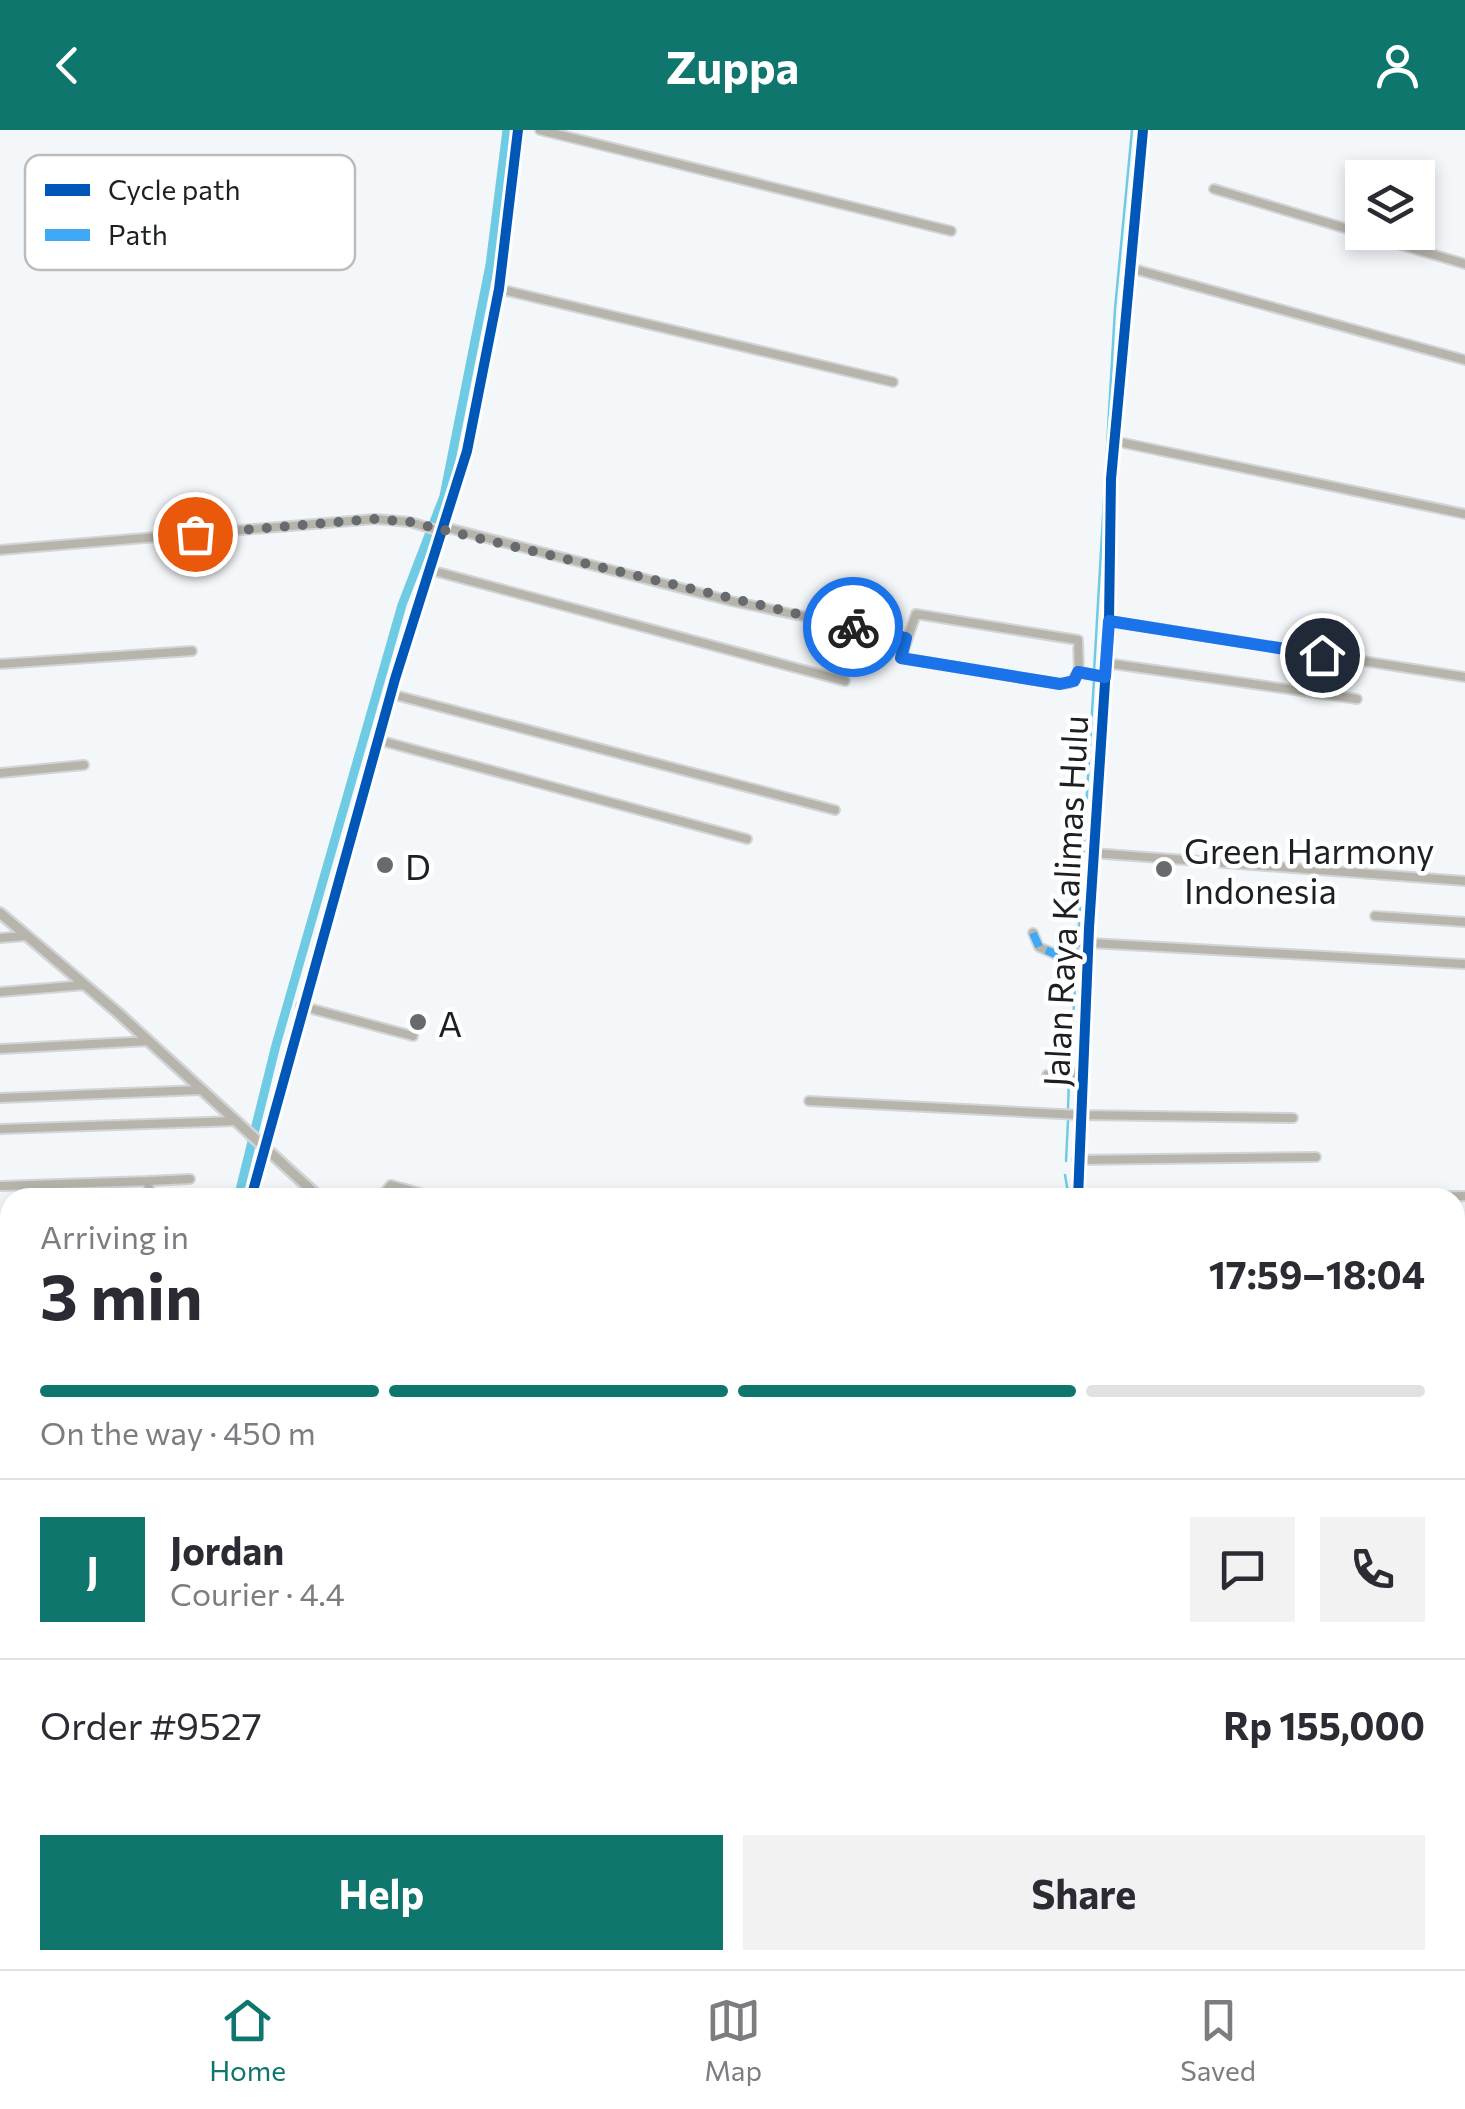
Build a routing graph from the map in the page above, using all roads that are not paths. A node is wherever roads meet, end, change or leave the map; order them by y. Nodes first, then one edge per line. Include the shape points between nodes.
1 (518, 130) edge
2 (540, 130) edge
3 (1143, 130) edge
4 (1214, 189) dead end
5 (951, 231) dead end
6 (1465, 264) edge
7 (1130, 268) junction
8 (499, 288) junction
9 (1465, 360) edge
10 (893, 382) dead end
11 (1114, 441) junction
12 (1465, 514) edge
13 (441, 530) junction
14 (0, 550) edge
15 (430, 570) junction
16 (1109, 621) junction
17 (906, 638) junction
18 (192, 651) dead end
19 (1106, 662) junction
20 (0, 664) edge
21 (1078, 672) junction
22 (1098, 675) junction
23 (1465, 677) edge
24 (845, 681) dead end
25 (391, 694) junction
26 (1357, 699) dead end
27 (378, 740) junction
28 (84, 766) dead end
29 (0, 773) edge
30 (835, 810) dead end
31 (746, 839) dead end
32 (1093, 853) junction
33 (1465, 882) edge
34 (0, 913) edge
35 (1374, 916) dead end
36 (1465, 922) edge
37 (1033, 933) dead end
38 (25, 936) junction
39 (0, 938) edge
40 (1083, 943) junction
41 (1465, 964) edge
42 (85, 985) junction
43 (0, 992) edge
44 (301, 1006) junction
45 (413, 1036) dead end
46 (149, 1041) junction
47 (0, 1050) edge
48 (1081, 1073) junction
49 (1047, 1076) dead end
50 (201, 1090) junction
51 (0, 1098) edge
52 (809, 1101) dead end
53 (1080, 1116) junction
54 (1293, 1118) dead end
55 (236, 1121) junction
56 (0, 1129) edge
57 (261, 1144) junction
58 (1316, 1158) dead end
59 (1078, 1160) junction
60 (190, 1179) dead end
61 (148, 1180) junction
62 (0, 1186) edge
63 (149, 1188) edge
64 (253, 1188) edge
65 (309, 1188) edge
66 (1078, 1188) edge

1 - 8 street
2 - 5 street
3 - 7 street, Jalan Raya Kalimas Hulu
4 - 6 street
7 - 9 street
7 - 11 street, Jalan Raya Kalimas Hulu
8 - 10 street
8 - 13 street via 476,414
11 - 12 street
11 - 16 street, Jalan Raya Kalimas Hulu
13 - 14 street via 375,519
13 - 15 street
13 - 17 street
15 - 24 street
15 - 25 street
16 - 19 street, Jalan Raya Kalimas Hulu
16 - 23 street
17 - 21 street via 901,658 1060,684 1074,681
17 - 21 street via 916,614 1078,640
18 - 20 street
19 - 22 street, Jalan Raya Kalimas Hulu
19 - 26 street
21 - 22 street
22 - 32 street, Jalan Raya Kalimas Hulu
25 - 27 street
25 - 30 street
27 - 31 street
27 - 44 street
28 - 29 street
32 - 33 street
32 - 40 street, Jalan Raya Kalimas Hulu
34 - 38 street
35 - 36 street
37 - 40 street via 1038,947 1056,954
38 - 39 street
38 - 42 street
40 - 41 street
40 - 48 street, Jalan Raya Kalimas Hulu
42 - 43 street
42 - 46 street
44 - 45 street
44 - 57 street
46 - 47 street
46 - 50 street
48 - 49 street
48 - 53 street, Jalan Raya Kalimas Hulu
50 - 51 street
50 - 55 street
52 - 53 street
53 - 54 street
53 - 59 street, Jalan Raya Kalimas Hulu
55 - 56 street
55 - 57 street
57 - 64 street
57 - 65 street
58 - 59 street
59 - 66 street, Jalan Raya Kalimas Hulu
60 - 61 street
61 - 62 street
61 - 63 street

